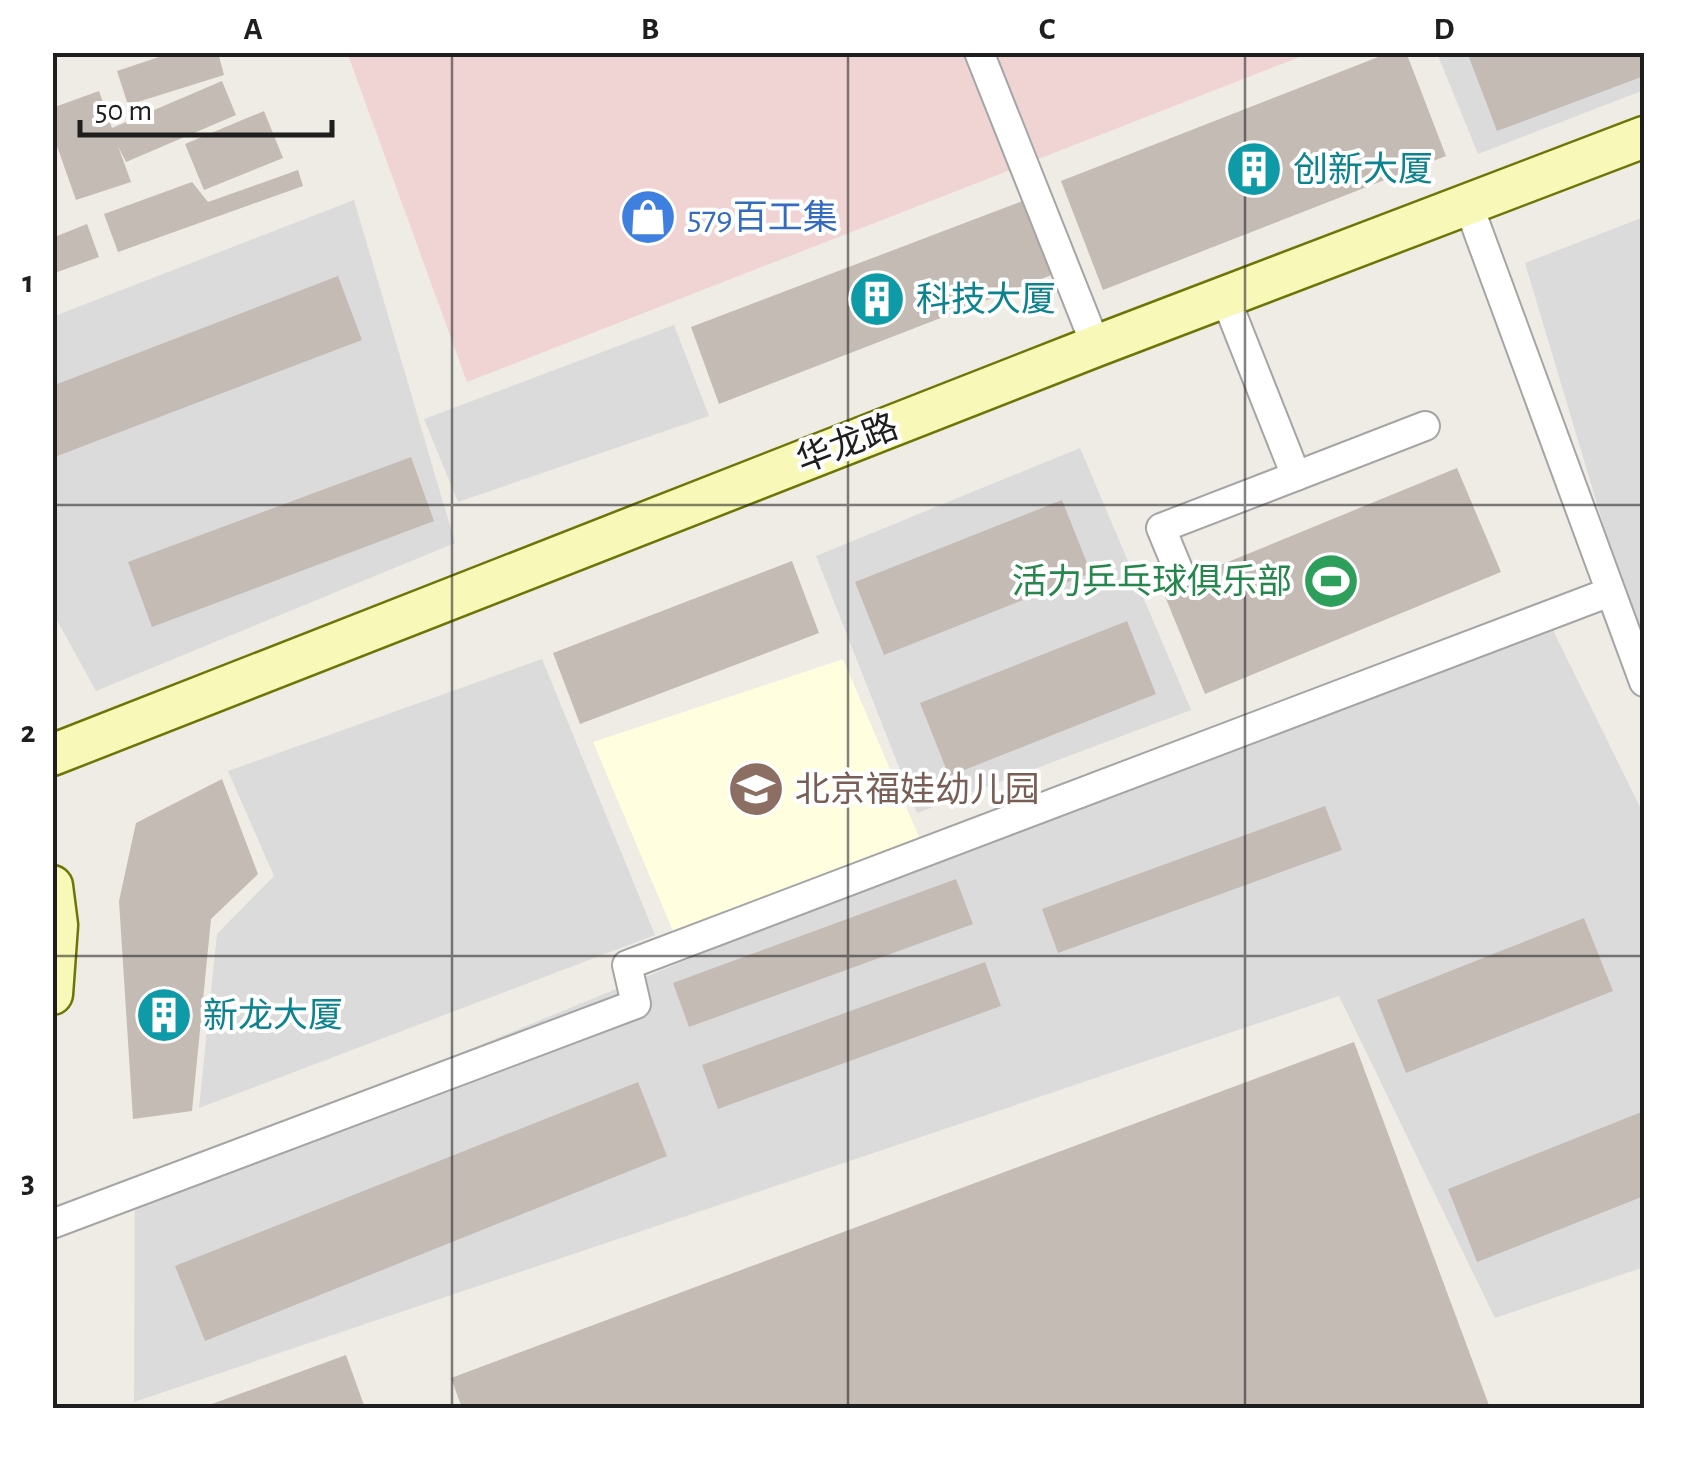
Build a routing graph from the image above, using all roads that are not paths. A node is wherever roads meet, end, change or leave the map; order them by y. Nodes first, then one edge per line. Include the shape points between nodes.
1 (979, 52) edge
2 (1644, 137) edge
3 (1468, 204) junction
4 (1225, 297) junction
5 (1096, 346) junction
6 (1425, 426) dead end
7 (1296, 476) junction
8 (1180, 574) dead end
9 (1610, 592) junction
10 (1644, 682) edge
11 (52, 754) edge
12 (52, 886) edge
13 (52, 994) edge
14 (52, 1224) edge

1 - 5 street
2 - 3 main road, 华龙路
3 - 4 main road, 华龙路
3 - 9 street
4 - 5 main road, 华龙路
4 - 7 street
5 - 11 main road, 华龙路
6 - 7 street
7 - 8 street via 1160,528
9 - 10 street
9 - 14 street via 628,965 636,1004
12 - 13 main road

